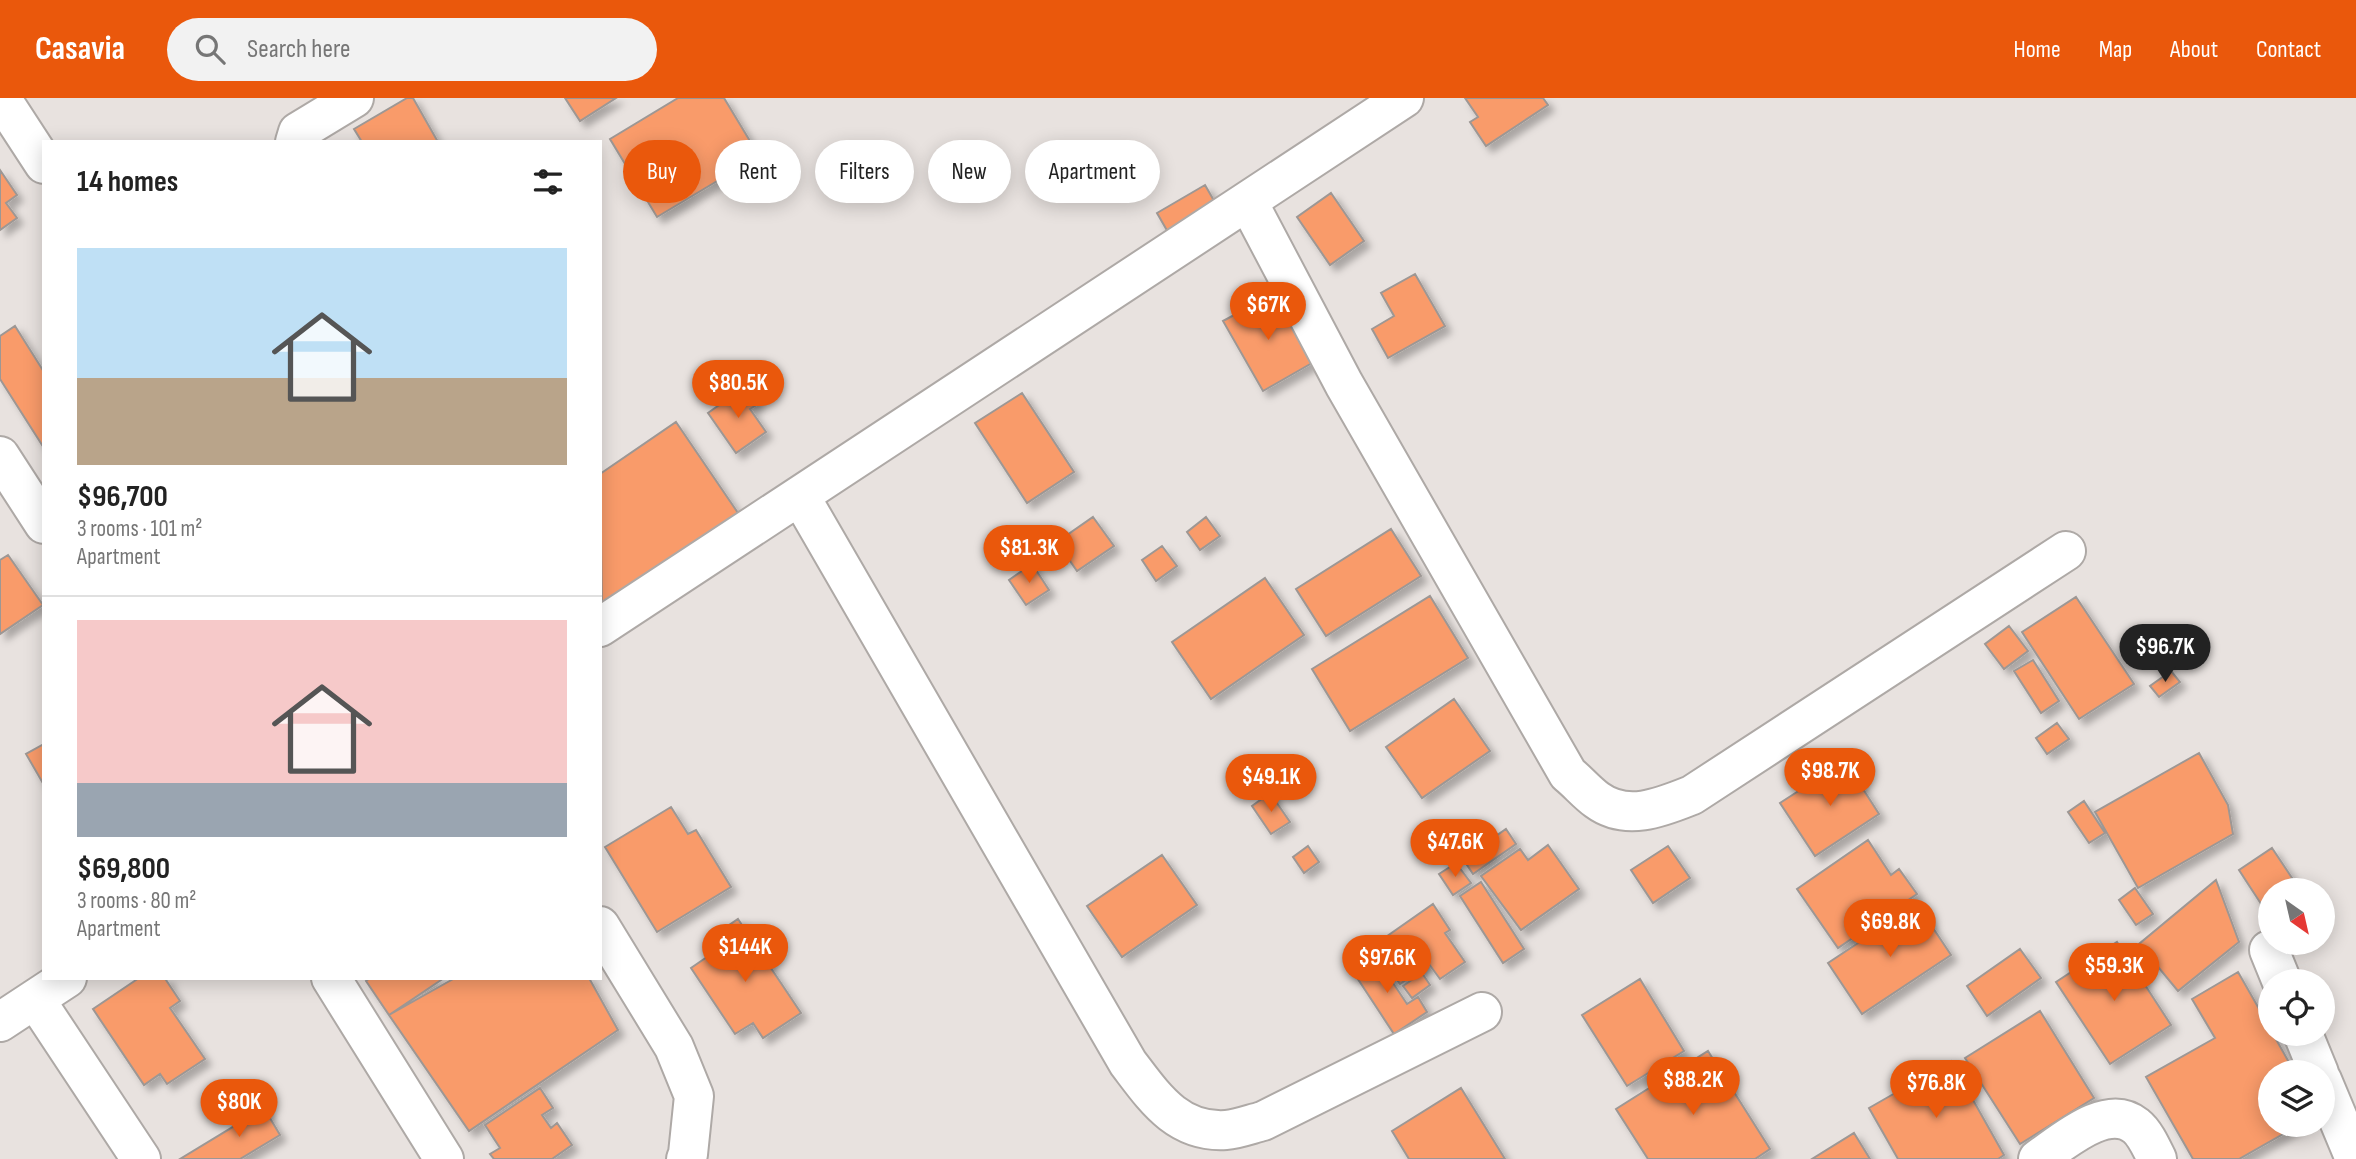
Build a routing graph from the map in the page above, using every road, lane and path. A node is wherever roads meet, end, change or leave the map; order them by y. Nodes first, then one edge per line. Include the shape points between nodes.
1 (1, 98) edge
2 (354, 98) edge
3 (1404, 98) edge
4 (296, 140) edge
5 (42, 161) edge
6 (1248, 202) junction
7 (0, 456) edge
8 (800, 496) junction
9 (42, 521) edge
10 (2066, 551) dead end
11 (602, 626) edge
12 (602, 929) edge
13 (63, 980) edge
14 (332, 980) edge
15 (35, 999) junction
16 (1482, 1012) dead end
17 (0, 1022) edge
18 (2335, 1111) edge
19 (141, 1159) edge
20 (444, 1159) edge
21 (686, 1159) edge
22 (2038, 1159) edge
23 (2157, 1159) edge
24 (2355, 1159) edge

1 - 5 street
2 - 4 street via 298,132
3 - 6 street
6 - 8 street
6 - 10 street via 1344,384 1568,774 1596,800 1615,810 1652,810 1692,795
7 - 9 street
8 - 11 street
8 - 16 street via 1128,1063 1160,1105 1195,1127 1226,1130 1263,1121
12 - 21 street via 674,1046 694,1097
13 - 15 street
14 - 20 street
15 - 17 street
15 - 19 street
18 - 24 street
22 - 23 street via 2096,1121 2119,1119 2136,1126

